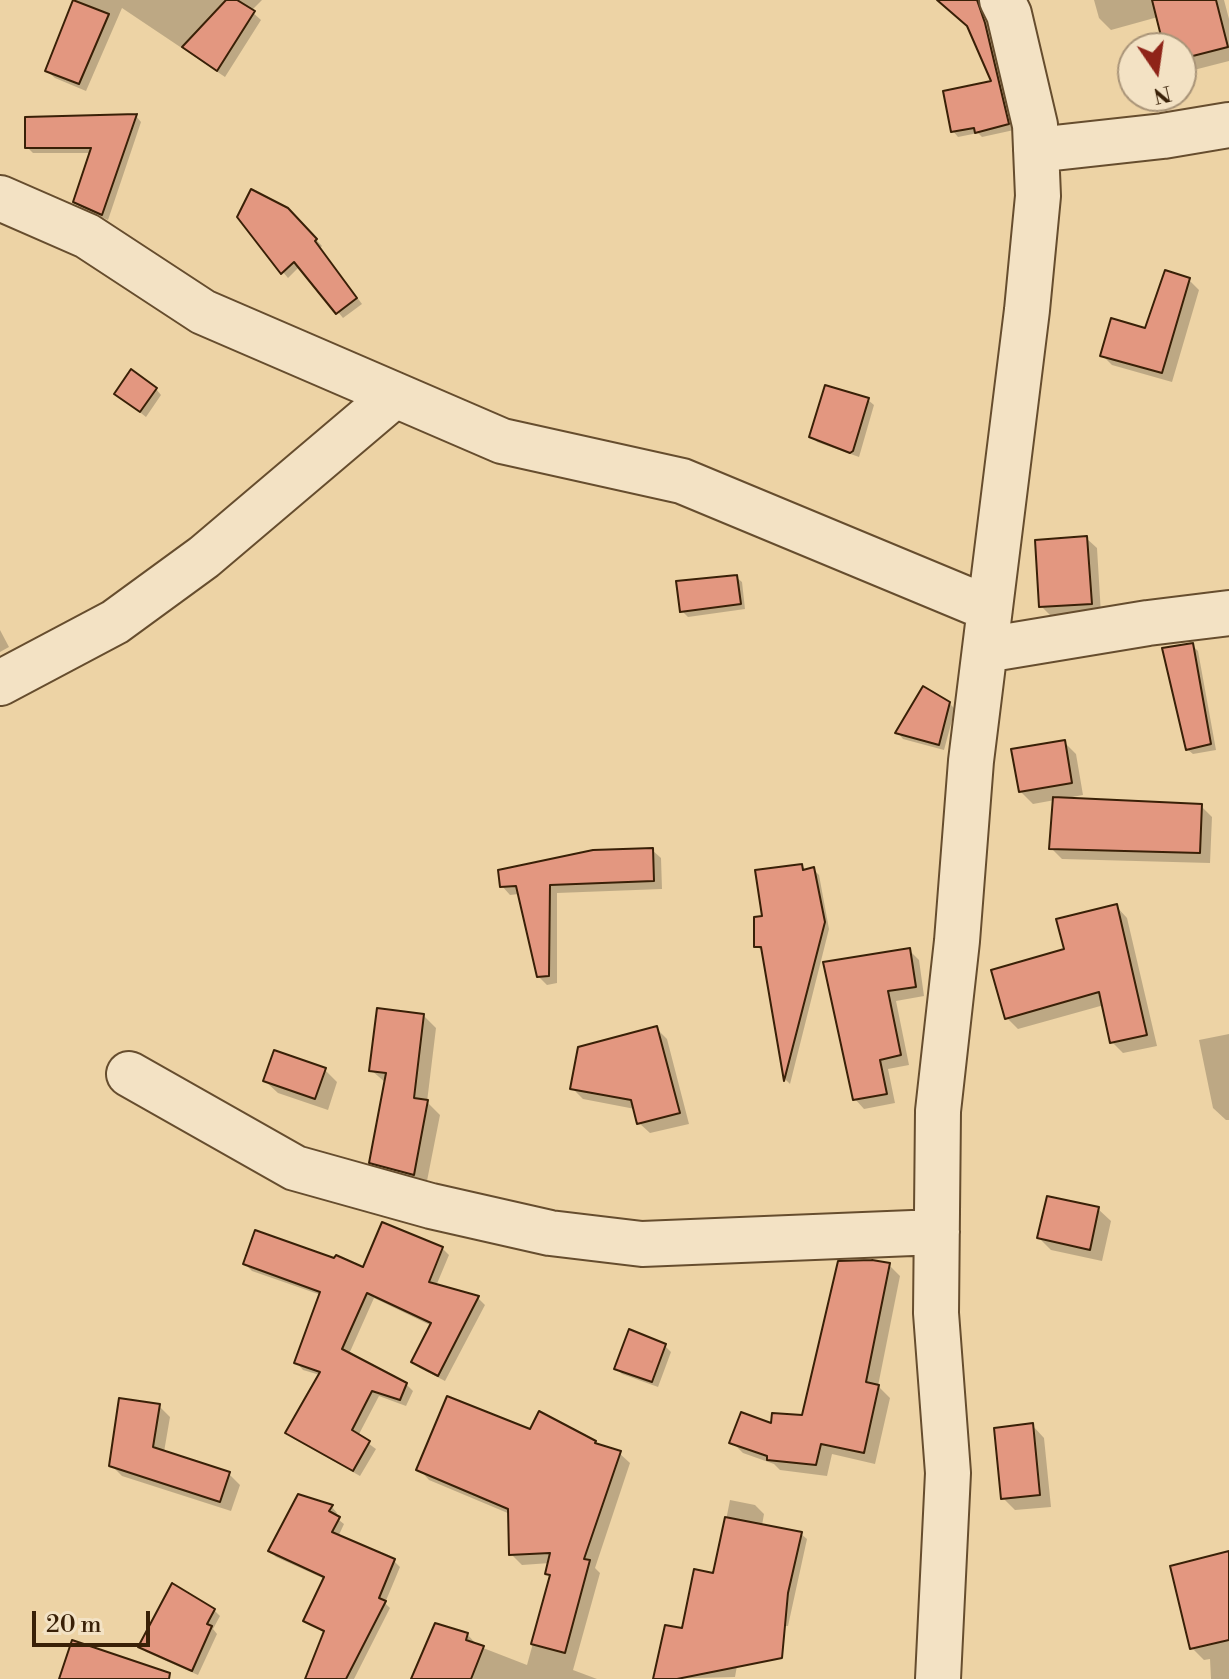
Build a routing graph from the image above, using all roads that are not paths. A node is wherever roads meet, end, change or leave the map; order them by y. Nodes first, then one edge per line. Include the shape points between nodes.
1 (1002, 0) edge
2 (1229, 125) edge
3 (1036, 150) junction
4 (0, 198) edge
5 (395, 395) junction
6 (1229, 613) edge
7 (987, 629) junction
8 (0, 683) edge
9 (129, 1074) dead end
10 (937, 1232) junction
11 (938, 1679) edge

1 - 3 street via 1035,125
2 - 3 street
3 - 7 street via 1038,196 1027,310
4 - 5 street via 87,236 203,312
5 - 7 street via 502,441 682,481
5 - 8 street via 204,557 115,622
6 - 7 street via 1148,623
7 - 10 street via 938,1111
9 - 10 street via 295,1168 550,1233 642,1244
10 - 11 street via 936,1313 948,1473

